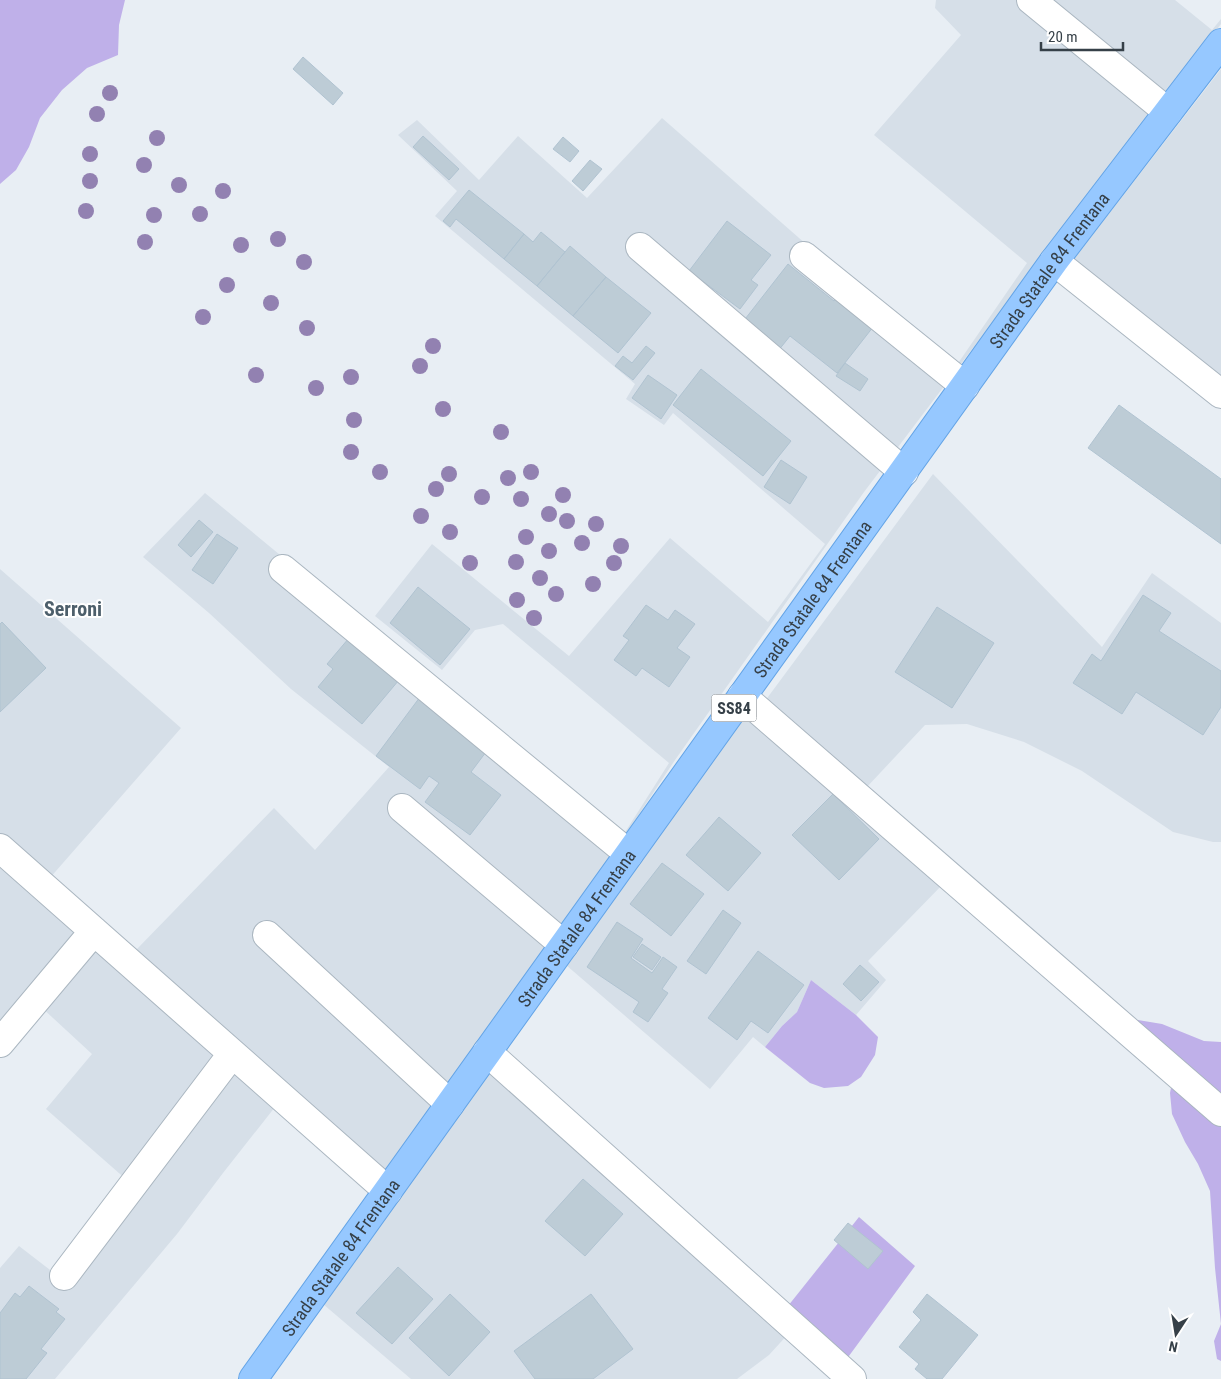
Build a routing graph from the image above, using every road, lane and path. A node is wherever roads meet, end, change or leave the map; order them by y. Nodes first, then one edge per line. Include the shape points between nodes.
1 (1031, 0) edge
2 (1221, 43) edge
3 (1168, 112) junction
4 (640, 247) dead end
5 (804, 256) dead end
6 (1054, 261) junction
7 (965, 386) junction
8 (1221, 394) edge
9 (904, 472) junction
10 (283, 569) dead end
11 (742, 696) junction
12 (402, 808) dead end
13 (0, 848) edge
14 (630, 854) junction
15 (94, 931) junction
16 (267, 935) dead end
17 (564, 945) junction
18 (0, 1042) edge
19 (487, 1052) junction
20 (232, 1054) junction
21 (450, 1104) junction
22 (1221, 1112) edge
23 (388, 1191) junction
24 (64, 1276) dead end
25 (253, 1379) edge
26 (852, 1379) edge

1 - 3 street
2 - 3 main road, Strada Statale 84 Frentana / SS84
3 - 6 main road, Strada Statale 84 Frentana / SS84
4 - 9 street
5 - 7 street
6 - 7 main road, Strada Statale 84 Frentana / SS84
6 - 8 street
7 - 9 main road, Strada Statale 84 Frentana / SS84
9 - 11 main road, Strada Statale 84 Frentana / SS84
10 - 14 street
11 - 14 main road, Strada Statale 84 Frentana / SS84
11 - 22 street
12 - 17 street
13 - 15 street
14 - 17 main road, Strada Statale 84 Frentana / SS84
15 - 18 street
15 - 20 street
16 - 21 street
17 - 19 main road, Strada Statale 84 Frentana / SS84
19 - 21 main road, Strada Statale 84 Frentana / SS84
19 - 26 street
20 - 23 street
20 - 24 street
21 - 23 main road, Strada Statale 84 Frentana / SS84
23 - 25 main road, Strada Statale 84 Frentana / SS84

